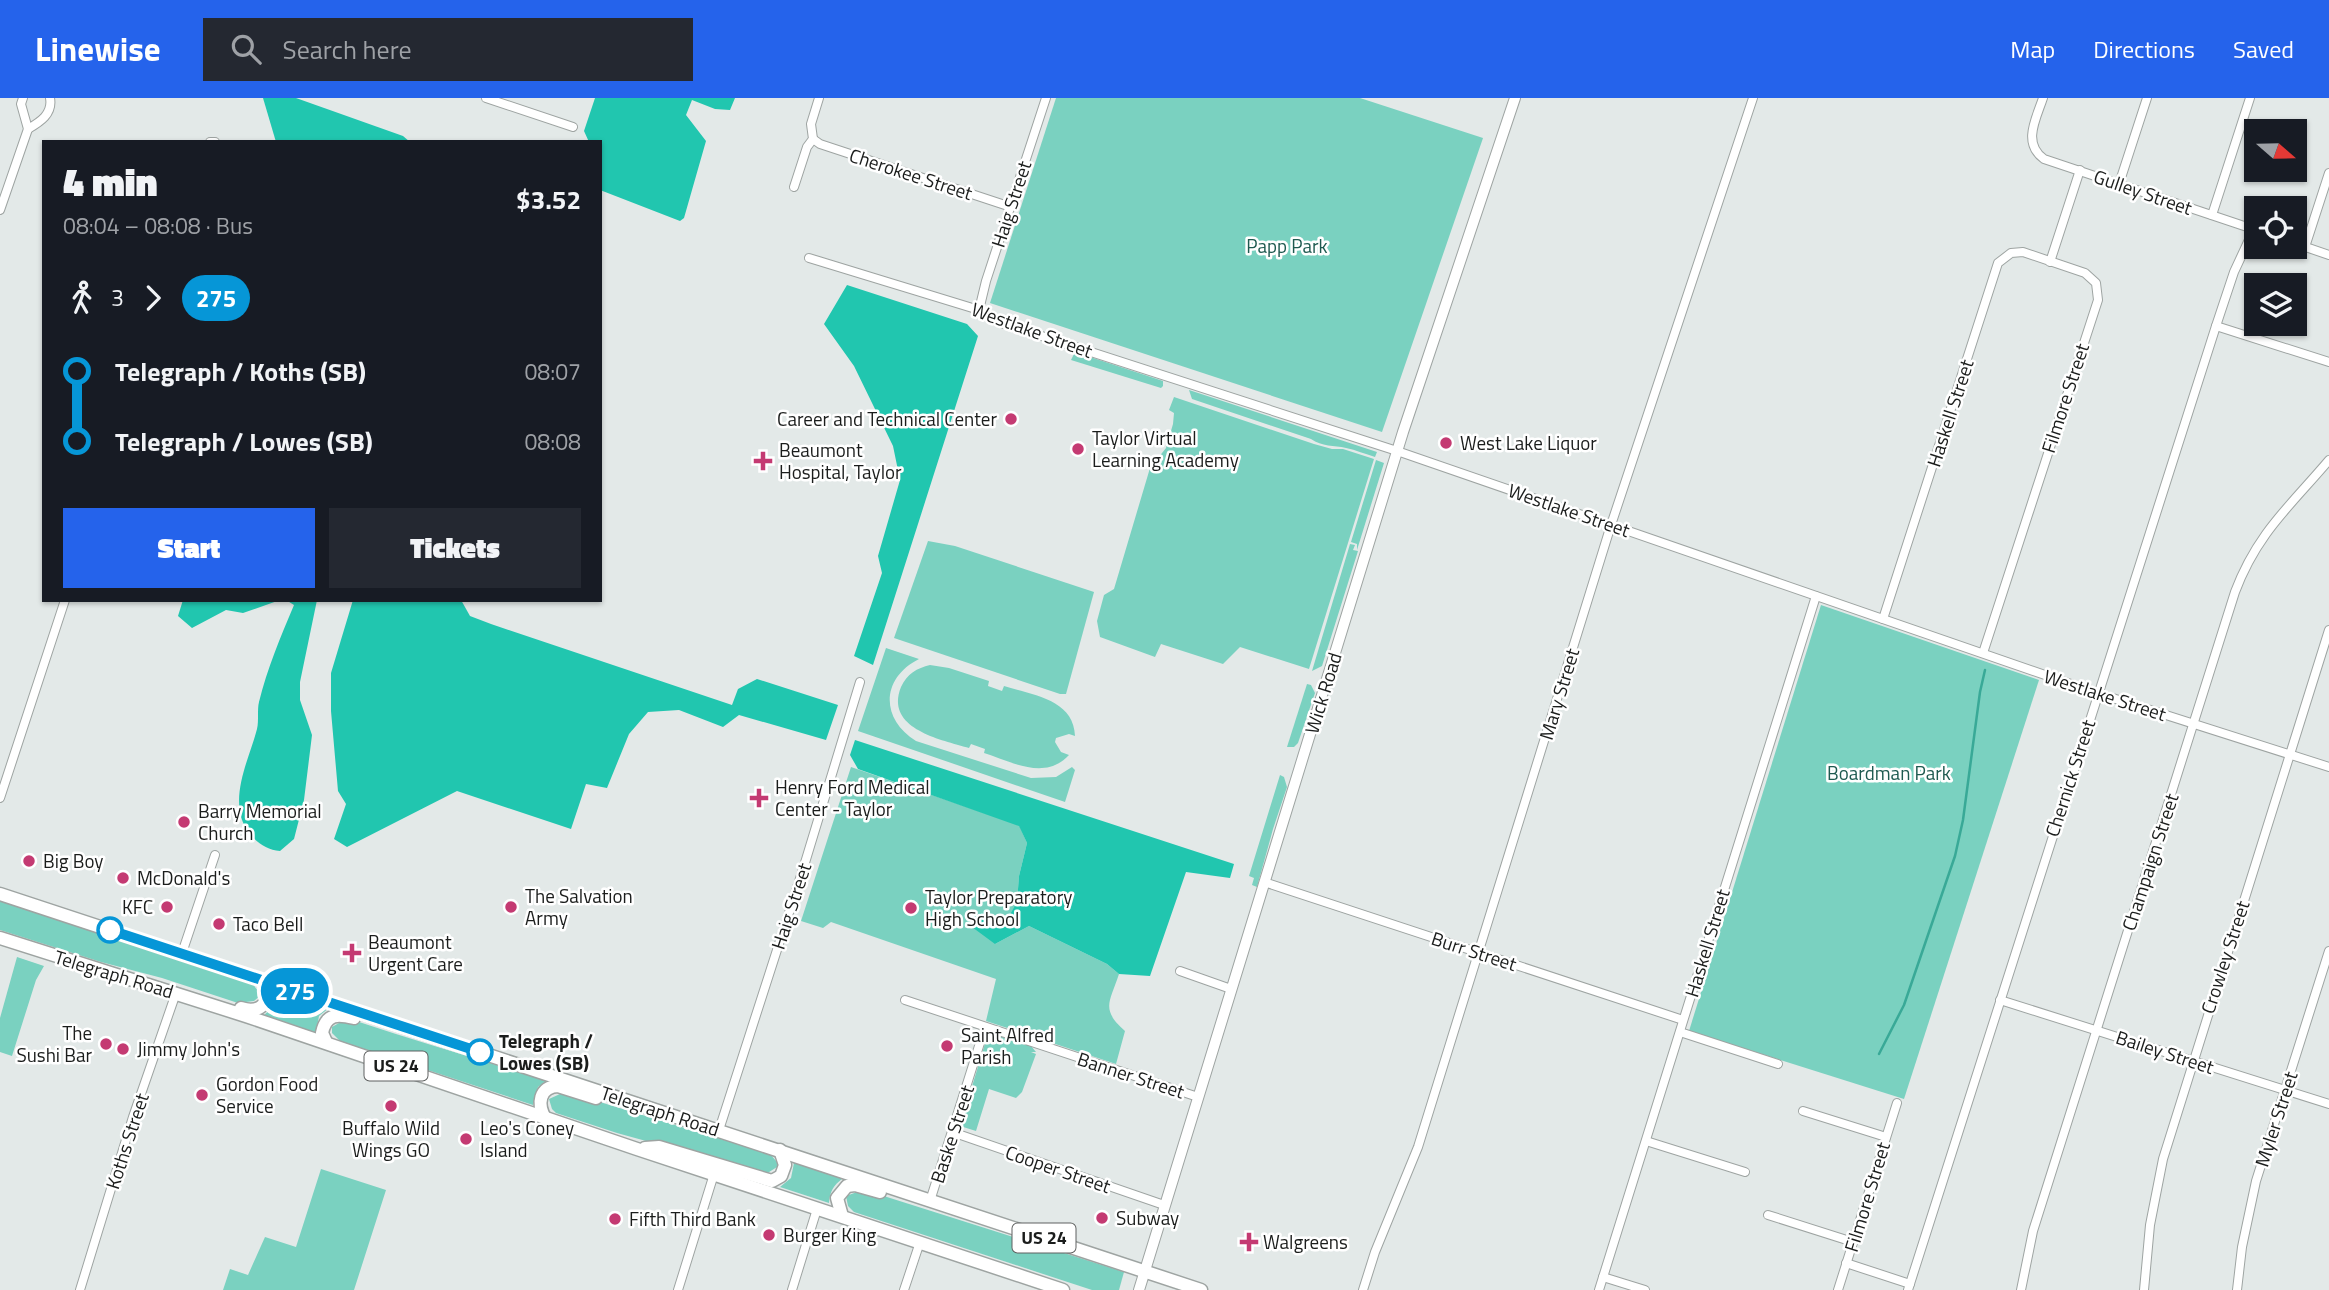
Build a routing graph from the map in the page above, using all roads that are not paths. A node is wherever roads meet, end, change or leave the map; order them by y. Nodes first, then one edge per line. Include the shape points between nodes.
1 (23, 98) edge
2 (50, 98) edge
3 (486, 98) edge
4 (819, 98) edge
5 (1045, 98) edge
6 (1515, 98) edge
7 (1753, 98) edge
8 (2043, 98) edge
9 (2147, 98) edge
10 (2250, 98) edge
11 (573, 127) dead end
12 (27, 129) junction
13 (813, 139) junction
14 (2080, 170) junction
15 (2329, 173) edge
16 (2119, 184) junction
17 (794, 187) dead end
18 (1010, 206) junction
19 (0, 210) edge
20 (2212, 215) junction
21 (2244, 226) edge
22 (2307, 241) edge
23 (2307, 248) edge
24 (2244, 252) edge
25 (2329, 255) edge
26 (809, 258) dead end
27 (2050, 262) junction
28 (979, 310) junction
29 (2216, 326) junction
30 (2329, 362) edge
31 (1397, 451) junction
32 (2329, 460) edge
33 (1611, 525) junction
34 (1816, 596) junction
35 (64, 602) edge
36 (1883, 619) junction
37 (2329, 630) edge
38 (1983, 653) junction
39 (860, 682) dead end
40 (2097, 693) junction
41 (2193, 724) junction
42 (2290, 755) junction
43 (2329, 767) edge
44 (0, 798) edge
45 (215, 855) dead end
46 (1264, 882) junction
47 (0, 894) edge
48 (0, 938) edge
49 (2329, 951) edge
50 (182, 953) junction
51 (1478, 953) junction
52 (1180, 971) dead end
53 (112, 973) junction
54 (273, 983) junction
55 (1231, 989) junction
56 (176, 993) junction
57 (905, 1000) dead end
58 (2000, 1000) junction
59 (1683, 1020) junction
60 (985, 1027) junction
61 (2096, 1030) junction
62 (1680, 1032) junction
63 (326, 1042) junction
64 (462, 1046) junction
65 (2193, 1061) junction
66 (1778, 1064) dead end
67 (2285, 1090) junction
68 (1198, 1097) junction
69 (1897, 1104) dead end
70 (2329, 1104) edge
71 (1803, 1111) dead end
72 (545, 1118) junction
73 (704, 1125) junction
74 (719, 1130) junction
75 (952, 1132) junction
76 (1886, 1137) junction
77 (1646, 1140) junction
78 (637, 1149) junction
79 (779, 1150) junction
80 (1745, 1172) dead end
81 (714, 1174) junction
82 (930, 1201) junction
83 (1164, 1205) junction
84 (817, 1209) junction
85 (972, 1215) junction
86 (1768, 1215) dead end
87 (842, 1216) junction
88 (920, 1242) junction
89 (1853, 1242) junction
90 (1846, 1264) junction
91 (1144, 1270) junction
92 (1603, 1277) junction
93 (1909, 1287) edge
94 (80, 1290) edge
95 (678, 1290) edge
96 (792, 1290) edge
97 (904, 1290) edge
98 (1063, 1290) edge
99 (1139, 1290) edge
100 (1201, 1290) edge
101 (1363, 1290) edge
102 (1599, 1290) edge
103 (1644, 1290) edge
104 (1838, 1290) edge
105 (2021, 1290) edge
106 (2144, 1290) edge
107 (2237, 1290) edge

1 - 12 street
2 - 12 street via 46,116
3 - 11 street
4 - 13 street via 811,124
5 - 18 street, Haig Street
6 - 31 street, Wick Road
7 - 33 street, Mary Street
8 - 14 street, Gulley Street via 2032,132 2034,149 2044,159
9 - 16 street
10 - 20 street
12 - 19 street
13 - 17 street
13 - 18 street, Cherokee Street
14 - 16 street, Gulley Street
14 - 27 street
15 - 22 street
16 - 20 street, Gulley Street
18 - 28 street, Haig Street
20 - 21 street, Gulley Street
23 - 25 street
24 - 29 street, Chernick Street
26 - 28 street, Westlake Street
27 - 36 street, Haskell Street via 2017,252 1998,263
27 - 38 street, Filmore Street via 2090,275 2098,288 2098,300
28 - 31 street, Westlake Street via 995,321
29 - 30 street
29 - 40 street, Chernick Street
31 - 33 street, Westlake Street
31 - 46 street, Wick Road
32 - 41 street, Champaign Street via 2272,523 2249,559
33 - 34 street, Westlake Street
33 - 51 street, Mary Street
34 - 36 street, Westlake Street
34 - 59 street, Haskell Street
35 - 44 street
36 - 38 street, Westlake Street
37 - 42 street, Crowley Street
38 - 40 street, Westlake Street
39 - 74 street, Haig Street
40 - 41 street, Westlake Street
40 - 58 street, Chernick Street
41 - 42 street, Westlake Street
41 - 61 street, Champaign Street
42 - 43 street, Westlake Street
42 - 65 street, Crowley Street
45 - 50 street
46 - 51 street, Burr Street
46 - 55 street, Wick Road
47 - 50 main road, Telegraph Road / US 24
48 - 53 main road, Telegraph Road / US 24
49 - 67 street, Myler Street
50 - 54 main road, Telegraph Road / US 24
51 - 59 street, Burr Street
51 - 101 street, Mary Street via 1418,1147
52 - 55 street
53 - 54 main road via 145,976 247,1010 265,1005
53 - 56 main road, Telegraph Road / US 24
54 - 64 main road, Telegraph Road / US 24
55 - 68 street, Wick Road
56 - 63 main road, Telegraph Road / US 24
56 - 94 street, Koths Street
57 - 60 street, Banner Street
58 - 61 street, Bailey Street
58 - 93 street, Chernick Street
59 - 62 street, Haskell Street
60 - 68 street, Banner Street
60 - 75 street, Baske Street
61 - 65 street, Bailey Street
61 - 105 street, Champaign Street via 2033,1231
62 - 66 street
62 - 77 street, Haskell Street
63 - 64 main road via 325,1023 341,1014 430,1042
63 - 72 main road, Telegraph Road / US 24
64 - 73 main road, Telegraph Road / US 24
65 - 67 street, Bailey Street
65 - 106 street, Crowley Street via 2156,1189
67 - 70 street, Bailey Street
67 - 107 street, Myler Street via 2256,1181
68 - 83 street, Wick Road
69 - 76 street, Filmore Street
71 - 76 street
72 - 73 main road via 541,1098 555,1086 653,1117
72 - 78 main road, Telegraph Road / US 24
73 - 74 main road, Telegraph Road / US 24
74 - 79 main road, Telegraph Road / US 24
75 - 82 street, Baske Street
75 - 83 street, Cooper Street
76 - 89 street, Filmore Street
77 - 80 street
77 - 92 street, Haskell Street
78 - 79 main road via 659,1147 772,1181 781,1176 785,1165
78 - 81 main road, Telegraph Road / US 24
79 - 82 main road, Telegraph Road / US 24
81 - 84 main road, Telegraph Road / US 24
81 - 95 street
82 - 85 main road, Telegraph Road / US 24
83 - 91 street, Wick Road
84 - 87 main road, Telegraph Road / US 24
84 - 96 street
85 - 87 main road via 949,1214 855,1185 839,1193
85 - 91 main road, Telegraph Road / US 24
86 - 89 street
87 - 88 main road, Telegraph Road / US 24
88 - 97 street
88 - 98 main road, Telegraph Road / US 24
89 - 90 street, Filmore Street
90 - 93 street
90 - 104 street, Filmore Street
91 - 99 street, Wick Road
91 - 100 main road, Telegraph Road / US 24
92 - 102 street, Haskell Street
92 - 103 street

